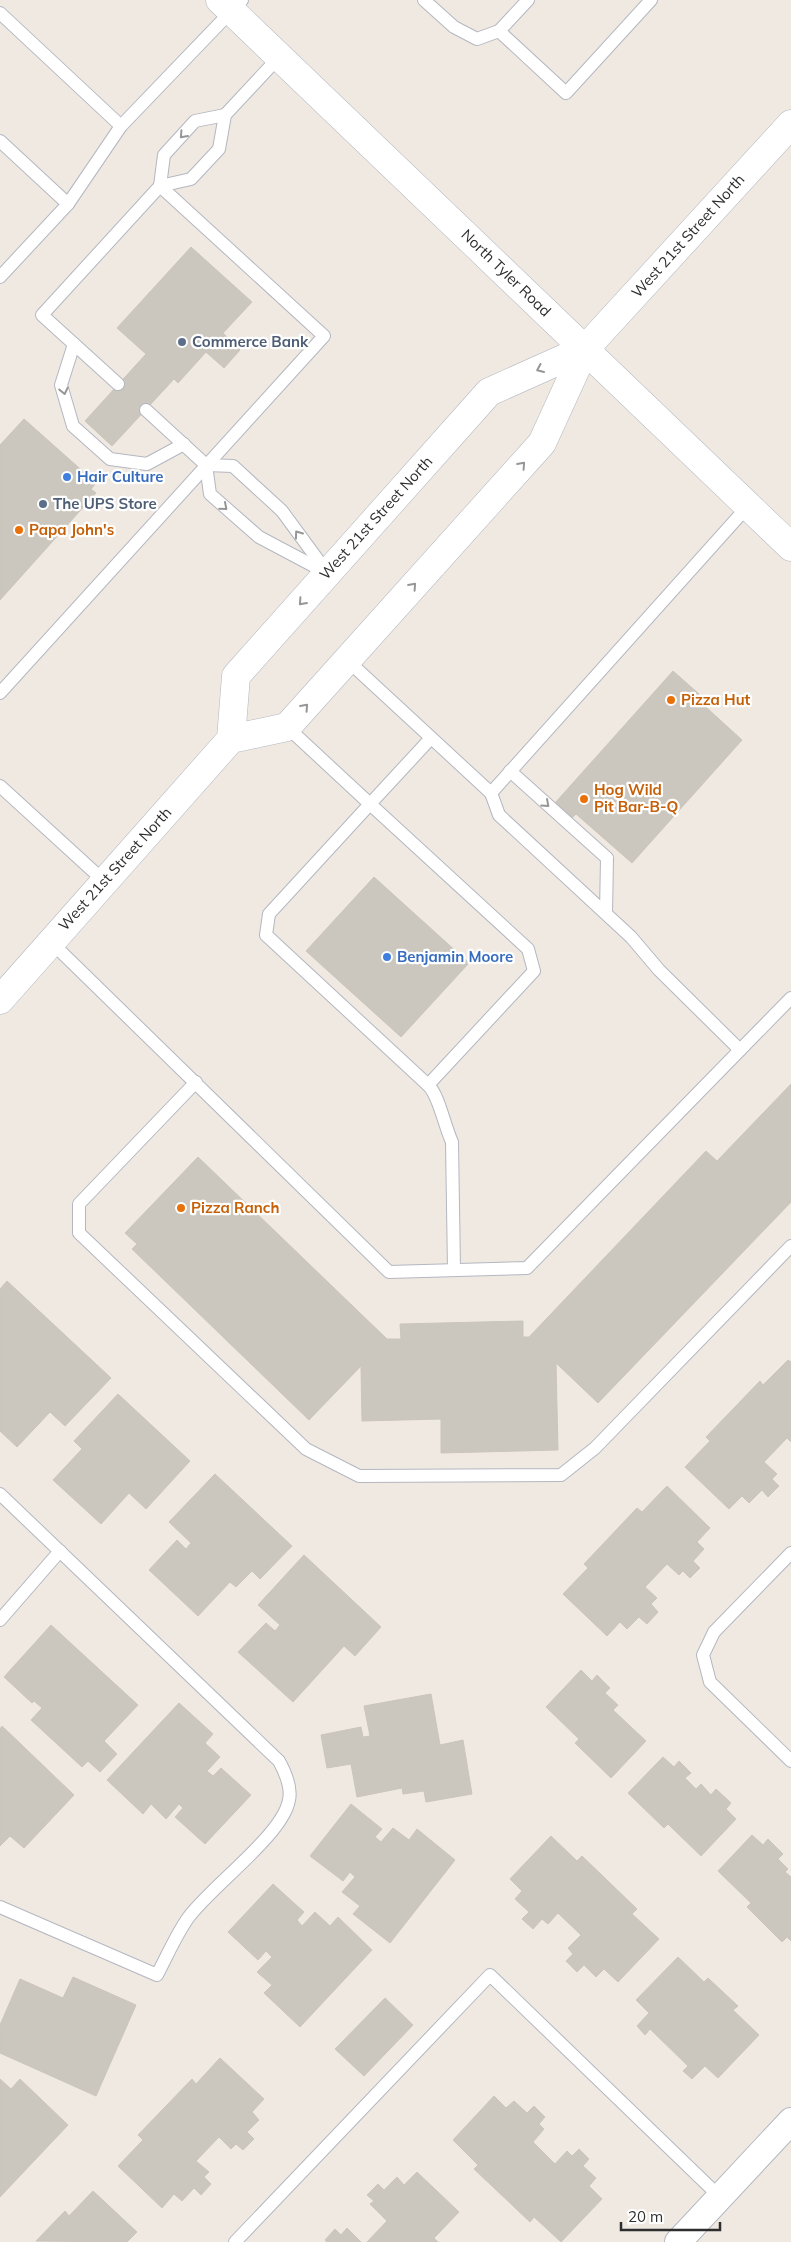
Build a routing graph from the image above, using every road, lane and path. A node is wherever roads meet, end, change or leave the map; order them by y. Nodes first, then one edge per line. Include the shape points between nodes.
1 (424, 0) edge
2 (528, 0) edge
3 (651, 0) edge
4 (231, 3) edge
5 (0, 13) edge
6 (499, 31) junction
7 (280, 56) junction
8 (225, 115) junction
9 (791, 124) edge
10 (121, 126) junction
11 (0, 141) edge
12 (160, 186) junction
13 (68, 204) junction
14 (0, 277) edge
15 (74, 344) junction
16 (585, 349) junction
17 (118, 384) dead end
18 (146, 410) dead end
19 (184, 444) junction
20 (206, 465) junction
21 (748, 506) junction
22 (791, 547) edge
23 (327, 573) junction
24 (347, 660) junction
25 (0, 693) edge
26 (287, 727) junction
27 (431, 738) junction
28 (231, 739) junction
29 (510, 772) junction
30 (0, 786) edge
31 (491, 793) junction
32 (370, 804) junction
33 (104, 881) junction
34 (606, 913) junction
35 (51, 942) junction
36 (791, 998) edge
37 (0, 1000) edge
38 (740, 1050) junction
39 (196, 1082) junction
40 (428, 1085) junction
41 (791, 1246) edge
42 (454, 1270) junction
43 (1, 1498) edge
44 (60, 1551) junction
45 (791, 1553) edge
46 (0, 1620) edge
47 (791, 1761) edge
48 (1, 1910) edge
49 (791, 2120) edge
50 (720, 2197) junction
51 (235, 2242) edge
52 (678, 2242) edge

1 - 6 lane via 454,27 477,39
2 - 6 lane
3 - 6 lane via 566,93
4 - 7 main road, North Tyler Road
4 - 10 lane
5 - 10 lane
7 - 8 lane
7 - 16 main road, North Tyler Road
8 - 12 lane via 218,149 191,179
8 -> 12 lane via 195,121 164,155
9 - 16 main road, West 21st Street North
10 - 13 lane
11 - 13 lane
12 - 15 lane via 42,315
12 - 20 lane via 324,336
13 - 14 lane
15 - 17 lane
15 -> 19 lane via 62,385 73,426 110,459 147,464
16 - 21 main road, North Tyler Road
16 -> 23 main road, West 21st Street North via 489,392
24 -> 16 main road, West 21st Street North via 542,443
18 - 19 lane
19 - 20 lane
23 -> 20 lane via 282,511 232,466
20 -> 23 lane via 210,494 259,537
20 - 25 lane
21 - 22 main road, North Tyler Road
21 - 29 lane
23 -> 28 main road, West 21st Street North via 236,676
26 -> 24 main road, West 21st Street North
24 - 27 lane
26 - 28 main road
26 - 32 lane
27 - 31 lane
27 - 32 lane
28 - 33 main road, West 21st Street North
29 - 31 lane
29 -> 34 lane via 607,858
30 - 33 lane
31 - 34 lane via 499,815
32 - 40 lane via 268,914 266,935
32 - 40 lane via 528,950 534,971
33 - 35 main road, West 21st Street North
34 - 38 lane
35 - 37 main road, West 21st Street North
35 - 39 lane
36 - 38 lane
38 - 42 lane via 527,1268
39 - 41 lane via 79,1204 79,1233 306,1449 359,1476 561,1475 595,1448
39 - 42 lane via 389,1272
40 - 42 lane via 435,1092 452,1142
43 - 44 lane
44 - 46 lane
44 - 48 lane via 279,1761 290,1798 287,1810 272,1832 188,1918 157,1975
45 - 47 lane via 714,1632 703,1655 710,1682
49 - 50 street
50 - 51 lane via 490,1975
50 - 52 street

